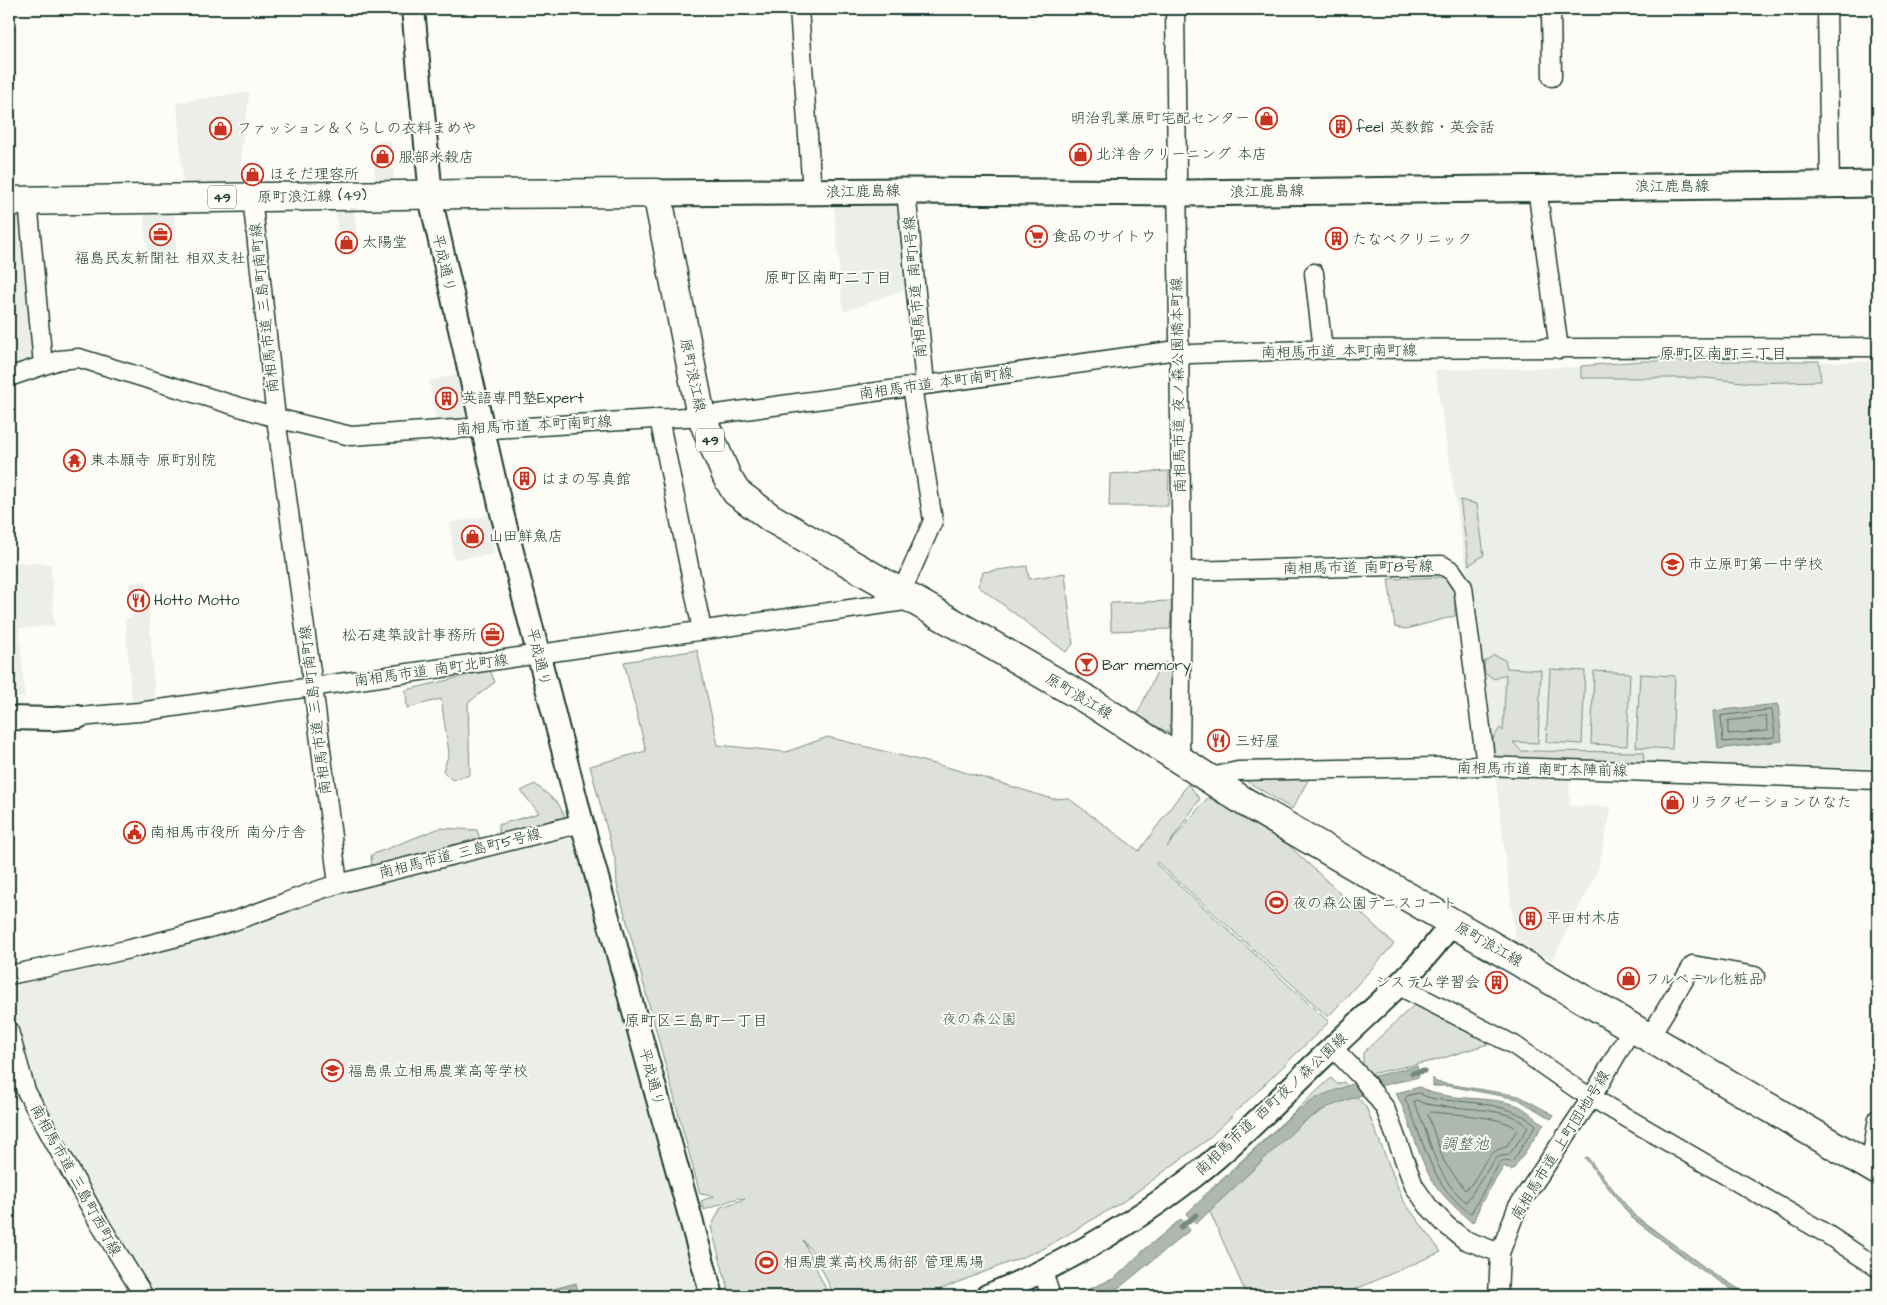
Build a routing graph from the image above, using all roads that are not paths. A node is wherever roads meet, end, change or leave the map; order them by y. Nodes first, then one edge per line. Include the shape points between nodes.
1 (413, 9) edge
2 (800, 9) edge
3 (1174, 9) edge
4 (1551, 9) edge
5 (1827, 9) edge
6 (1552, 77) dead end
7 (1830, 184) junction
8 (1878, 184) edge
9 (1537, 188) junction
10 (906, 191) junction
11 (812, 192) junction
12 (1177, 192) junction
13 (657, 193) junction
14 (433, 194) junction
15 (252, 197) junction
16 (19, 201) edge
17 (1314, 272) dead end
18 (1878, 347) edge
19 (1558, 349) junction
20 (1323, 350) junction
21 (1178, 352) junction
22 (43, 365) junction
23 (9, 377) edge
24 (918, 385) junction
25 (702, 416) junction
26 (276, 418) junction
27 (658, 418) junction
28 (482, 428) junction
29 (1182, 571) junction
30 (907, 596) junction
31 (702, 630) junction
32 (538, 654) junction
33 (313, 686) junction
34 (78, 717) joint
35 (9, 718) edge
36 (1180, 760) junction
37 (1486, 766) junction
38 (1207, 778) junction
39 (1878, 780) edge
40 (582, 823) junction
41 (338, 884) junction
42 (1452, 922) junction
43 (9, 975) edge
44 (1755, 976) dead end
45 (1397, 986) junction
46 (9, 1031) edge
47 (1640, 1033) junction
48 (1332, 1048) junction
49 (1592, 1097) junction
50 (1878, 1118) edge
51 (1874, 1169) edge
52 (1500, 1253) junction
53 (1878, 1268) edge
54 (1042, 1270) junction
55 (144, 1296) edge
56 (712, 1296) edge
57 (987, 1296) edge
58 (1051, 1296) edge
59 (1498, 1296) edge

1 - 14 street, 平成通り
2 - 11 street
3 - 12 street, 南相馬市道 夜ノ森公園橋本町線
4 - 6 street
5 - 7 street
7 - 8 main road, 浪江鹿島線
7 - 9 main road, 浪江鹿島線
9 - 12 main road, 浪江鹿島線
9 - 19 street
10 - 11 main road, 浪江鹿島線
10 - 12 main road, 浪江鹿島線
10 - 24 street, 南相馬市道 南町1号線
11 - 13 main road, 浪江鹿島線
12 - 21 street, 南相馬市道 夜ノ森公園橋本町線
13 - 14 main road, 49
13 - 25 main road, 原町浪江線 / 49
14 - 15 main road, 原町浪江線 (49) / 49
14 - 28 street, 平成通り
15 - 16 main road, 原町浪江線 (49) / 49
15 - 26 street, 南相馬市道 三島町南町線
16 - 22 street
17 - 20 street
18 - 19 street, 南相馬市道 本町南町線
19 - 20 street, 南相馬市道 本町南町線
20 - 21 street, 南相馬市道 本町南町線 via 1218,354
21 - 24 street, 南相馬市道 本町南町線
21 - 29 street, 南相馬市道 夜ノ森公園橋本町線
22 - 23 street, 南相馬市道 本町南町線
22 - 26 street, 南相馬市道 本町南町線 via 79,358
24 - 25 street, 南相馬市道 本町南町線
24 - 30 street, 南相馬市道 南町1号線 via 932,521
25 - 27 street, 南相馬市道 本町南町線
25 - 30 main road, 原町浪江線 / 49 via 736,492 771,518
26 - 28 street, 南相馬市道 本町南町線 via 356,436
26 - 33 street, 南相馬市道 三島町南町線
27 - 28 street, 南相馬市道 本町南町線 via 493,430
27 - 31 street
28 - 32 street, 平成通り
29 - 36 street, 南相馬市道 夜ノ森公園橋本町線
29 - 37 street, 南相馬市道 南町8号線 via 1442,565 1449,568 1463,587
30 - 31 street, 南相馬市道 南町北町線
30 - 36 main road, 原町浪江線 / 49 via 1098,707
31 - 32 street, 南相馬市道 南町北町線
32 - 33 street, 南相馬市道 南町北町線
32 - 40 street, 平成通り
33 - 34 street, 南相馬市道 南町北町線 via 139,712
33 - 41 street, 南相馬市道 三島町南町線
34 - 35 street, 南相馬市道 南町北町線
36 - 38 main road, 原町浪江線 / 49
37 - 38 street, 南相馬市道 南町本陣前線 via 1238,771
37 - 39 street, 南相馬市道 南町本陣前線
38 - 42 main road, 原町浪江線 / 49
40 - 41 street, 南相馬市道 三島町5号線
40 - 56 street, 平成通り
41 - 43 street via 183,936 54,968
42 - 45 street, 南相馬市道 西町夜ノ森公園線 via 1440,941
42 - 47 main road, 原町浪江線 / 49
44 - 47 street, 南相馬市道 上町団地1号線 via 1693,965
45 - 48 street, 南相馬市道 西町夜ノ森公園線
45 - 49 street via 1514,1045
46 - 55 street, 南相馬市道 三島町西町線 via 30,1099
47 - 49 street, 南相馬市道 上町団地1号線
47 - 51 main road, 原町浪江線 / 49
48 - 52 street via 1362,1078 1385,1108 1414,1186 1428,1206 1465,1240
48 - 54 street, 南相馬市道 西町夜ノ森公園線 via 1194,1176 1146,1211
49 - 52 street, 南相馬市道 上町団地1号線 via 1517,1208
49 - 53 street via 1825,1233
50 - 51 street
52 - 59 street, 南相馬市道 上町団地1号線
54 - 57 street, 南相馬市道 西町夜ノ森公園線
54 - 58 street

